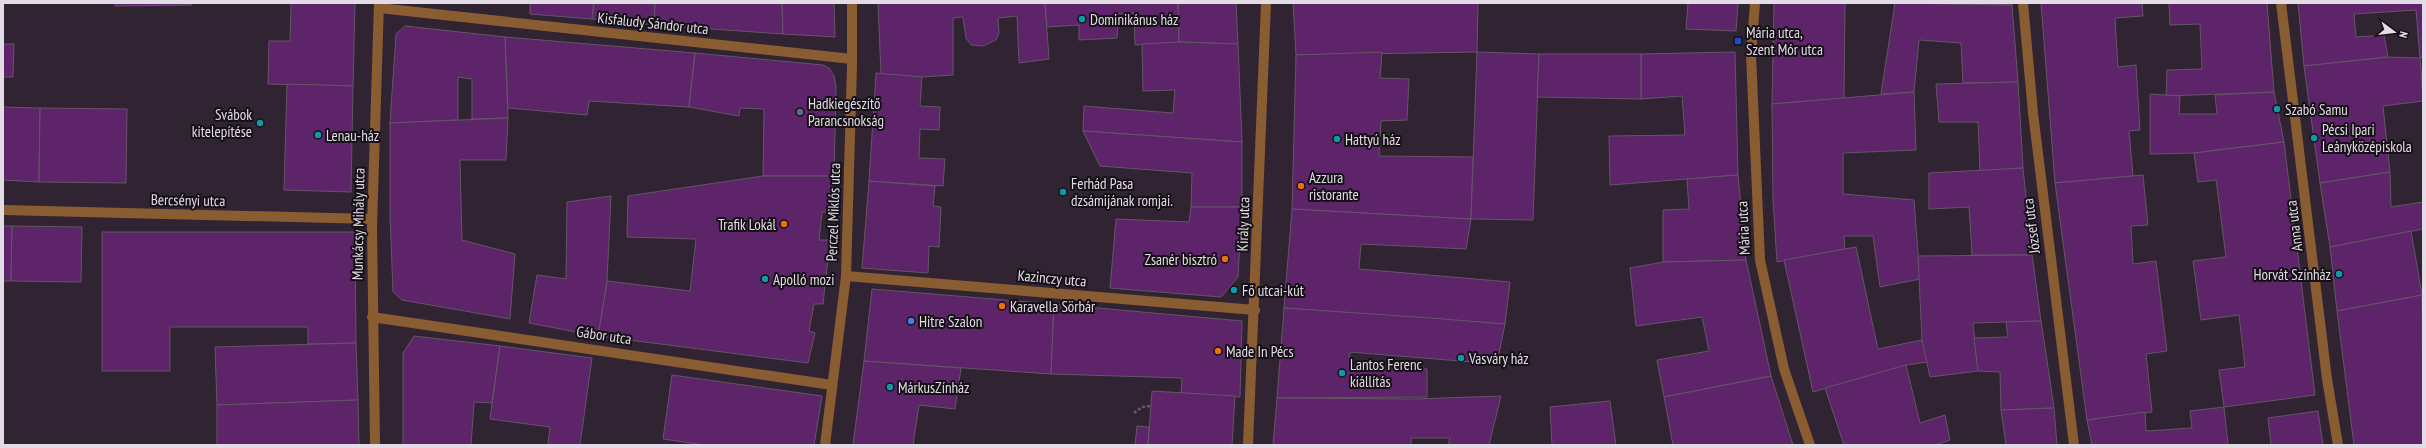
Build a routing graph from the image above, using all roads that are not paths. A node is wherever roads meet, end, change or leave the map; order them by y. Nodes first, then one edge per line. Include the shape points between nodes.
1 (852, 3) edge
2 (1266, 3) edge
3 (1755, 3) edge
4 (2023, 3) edge
5 (2281, 3) edge
6 (379, 5) edge
7 (852, 59) junction
8 (3, 210) edge
9 (372, 220) junction
10 (846, 276) junction
11 (1255, 310) junction
12 (372, 317) junction
13 (832, 385) junction
14 (375, 445) edge
15 (824, 445) edge
16 (1248, 445) edge
17 (1810, 445) edge
18 (2074, 445) edge
19 (2338, 445) edge

1 - 7 street, Perczel Miklós utca
2 - 11 street, Király utca
3 - 17 street, Mária utca via 1751,55 1760,260 1784,369
4 - 18 street, József utca via 2033,113
5 - 19 street, Anna utca via 2327,379
6 - 7 street, Kisfaludy Sándor utca
6 - 9 street, Munkácsy Mihály utca
7 - 10 street, Perczel Miklós utca
8 - 9 street, Bercsényi utca
9 - 12 street, Munkácsy Mihály utca
10 - 11 street, Kazinczy utca
10 - 13 street, Perczel Miklós utca
11 - 16 street, Király utca
12 - 13 street, Gábor utca
12 - 14 street, Munkácsy Mihály utca
13 - 15 street, Perczel Miklós utca

